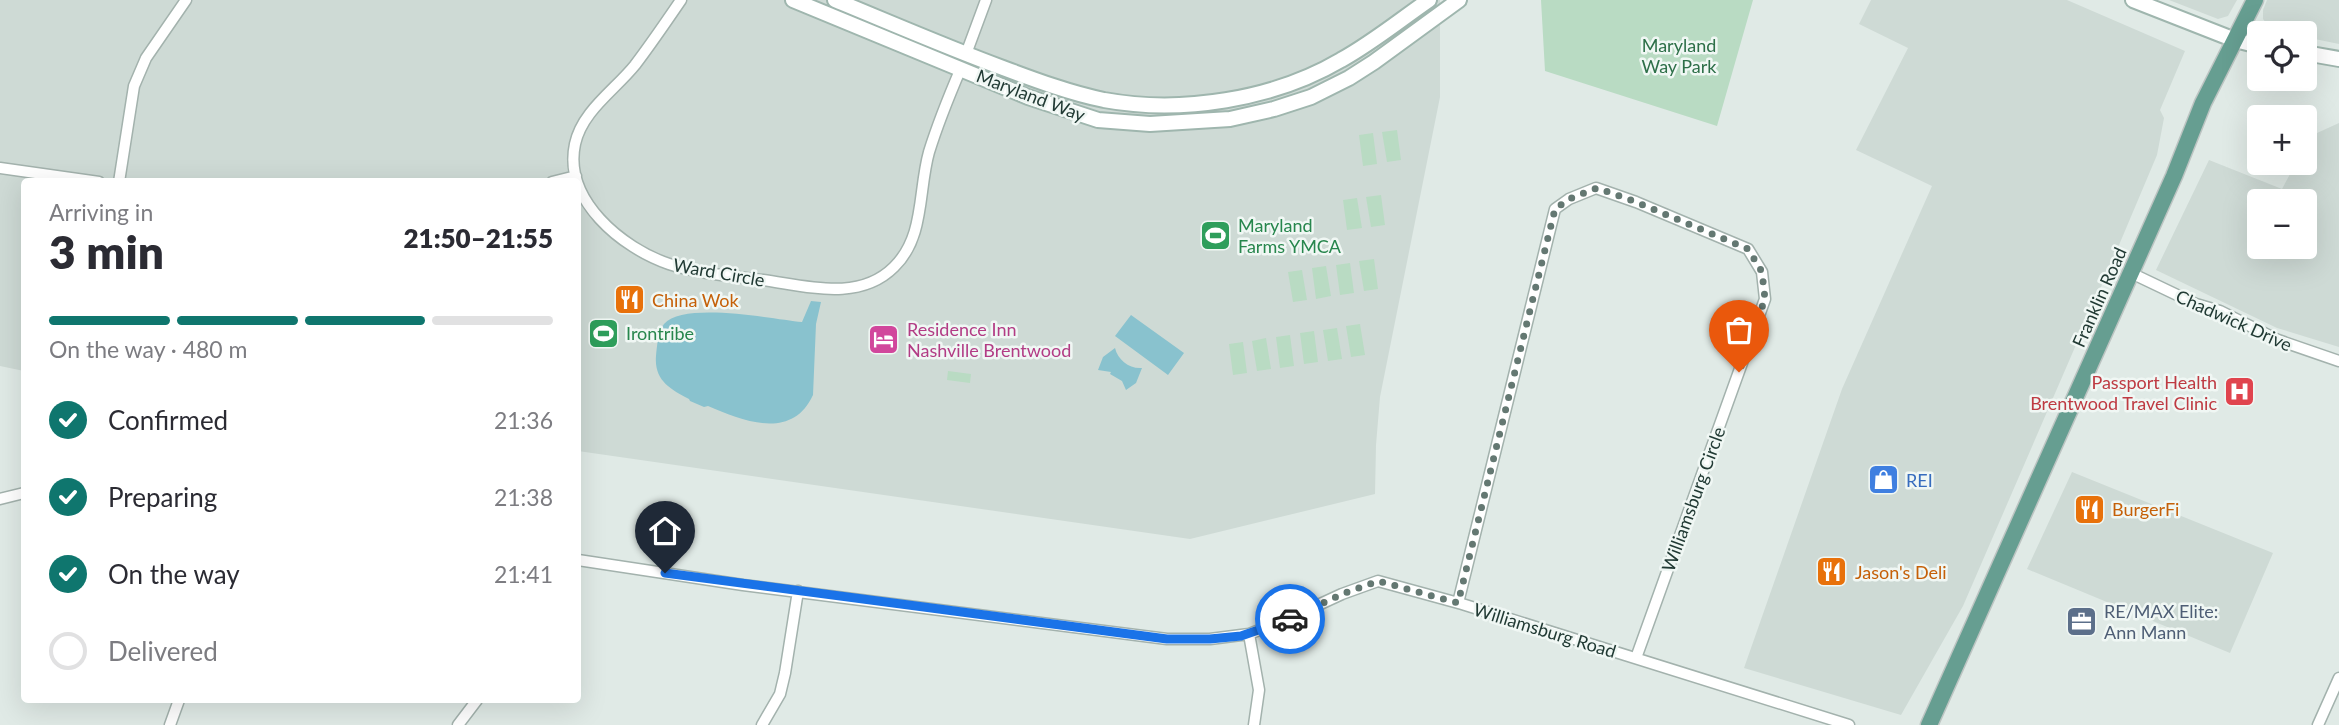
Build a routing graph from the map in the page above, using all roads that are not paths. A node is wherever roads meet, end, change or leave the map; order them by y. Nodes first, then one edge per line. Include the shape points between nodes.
1 (187, 0) edge
2 (681, 0) edge
3 (793, 0) edge
4 (835, 0) edge
5 (986, 0) edge
6 (1429, 0) edge
7 (1459, 0) edge
8 (2133, 0) edge
9 (2255, 0) edge
10 (2235, 40) junction
11 (2247, 43) edge
12 (1354, 52) junction
13 (2317, 55) edge
14 (2339, 59) edge
15 (964, 61) junction
16 (1363, 69) junction
17 (1280, 86) junction
18 (1102, 100) junction
19 (1286, 106) junction
20 (1098, 120) junction
21 (0, 168) edge
22 (576, 176) joint
23 (71, 178) edge
24 (120, 178) edge
25 (568, 178) edge
26 (581, 187) edge
27 (2131, 273) junction
28 (2339, 361) edge
29 (21, 494) edge
30 (0, 499) edge
31 (581, 560) edge
32 (798, 592) junction
33 (1458, 603) junction
34 (1249, 634) junction
35 (1636, 658) junction
36 (2339, 678) edge
37 (178, 703) edge
38 (475, 703) edge
39 (170, 725) edge
40 (458, 725) edge
41 (762, 725) edge
42 (1254, 725) edge
43 (1849, 725) edge
44 (1929, 725) edge
45 (2318, 725) edge

1 - 24 street via 146,58 134,86
2 - 22 street, Ward Circle via 636,64 586,118 575,145
3 - 15 main road, Maryland Way
4 - 15 main road, Maryland Way
5 - 15 street, Ward Circle
6 - 12 main road, Maryland Way
7 - 16 main road, Maryland Way
8 - 10 main road
9 - 10 main road, Franklin Road
10 - 11 main road
10 - 27 main road, Franklin Road via 2203,103
12 - 16 main road
12 - 17 main road, Maryland Way
13 - 14 main road
15 - 18 main road, Maryland Way
15 - 20 main road, Maryland Way via 1028,97
15 - 26 street, Ward Circle via 929,154 912,241 903,258 876,282 840,290 695,271 659,260 607,225
16 - 19 main road, Maryland Way
17 - 18 main road, Maryland Way via 1197,104
17 - 19 main road
18 - 20 main road
19 - 20 main road, Maryland Way via 1214,121 1150,124
21 - 23 street
22 - 25 street
27 - 28 street, Chadwick Drive via 2288,344
27 - 44 main road, Franklin Road
29 - 30 street
31 - 32 street, Williamsburg Road
32 - 34 street, Williamsburg Road via 1167,639
32 - 41 street via 780,694
33 - 34 street, Williamsburg Road via 1378,581
33 - 35 street, Williamsburg Road
33 - 35 street, Williamsburg Circle via 1555,209 1597,188 1748,249 1762,272 1765,299
34 - 42 street via 1259,690
35 - 43 street, Williamsburg Road
36 - 45 street
37 - 39 street
38 - 40 street

